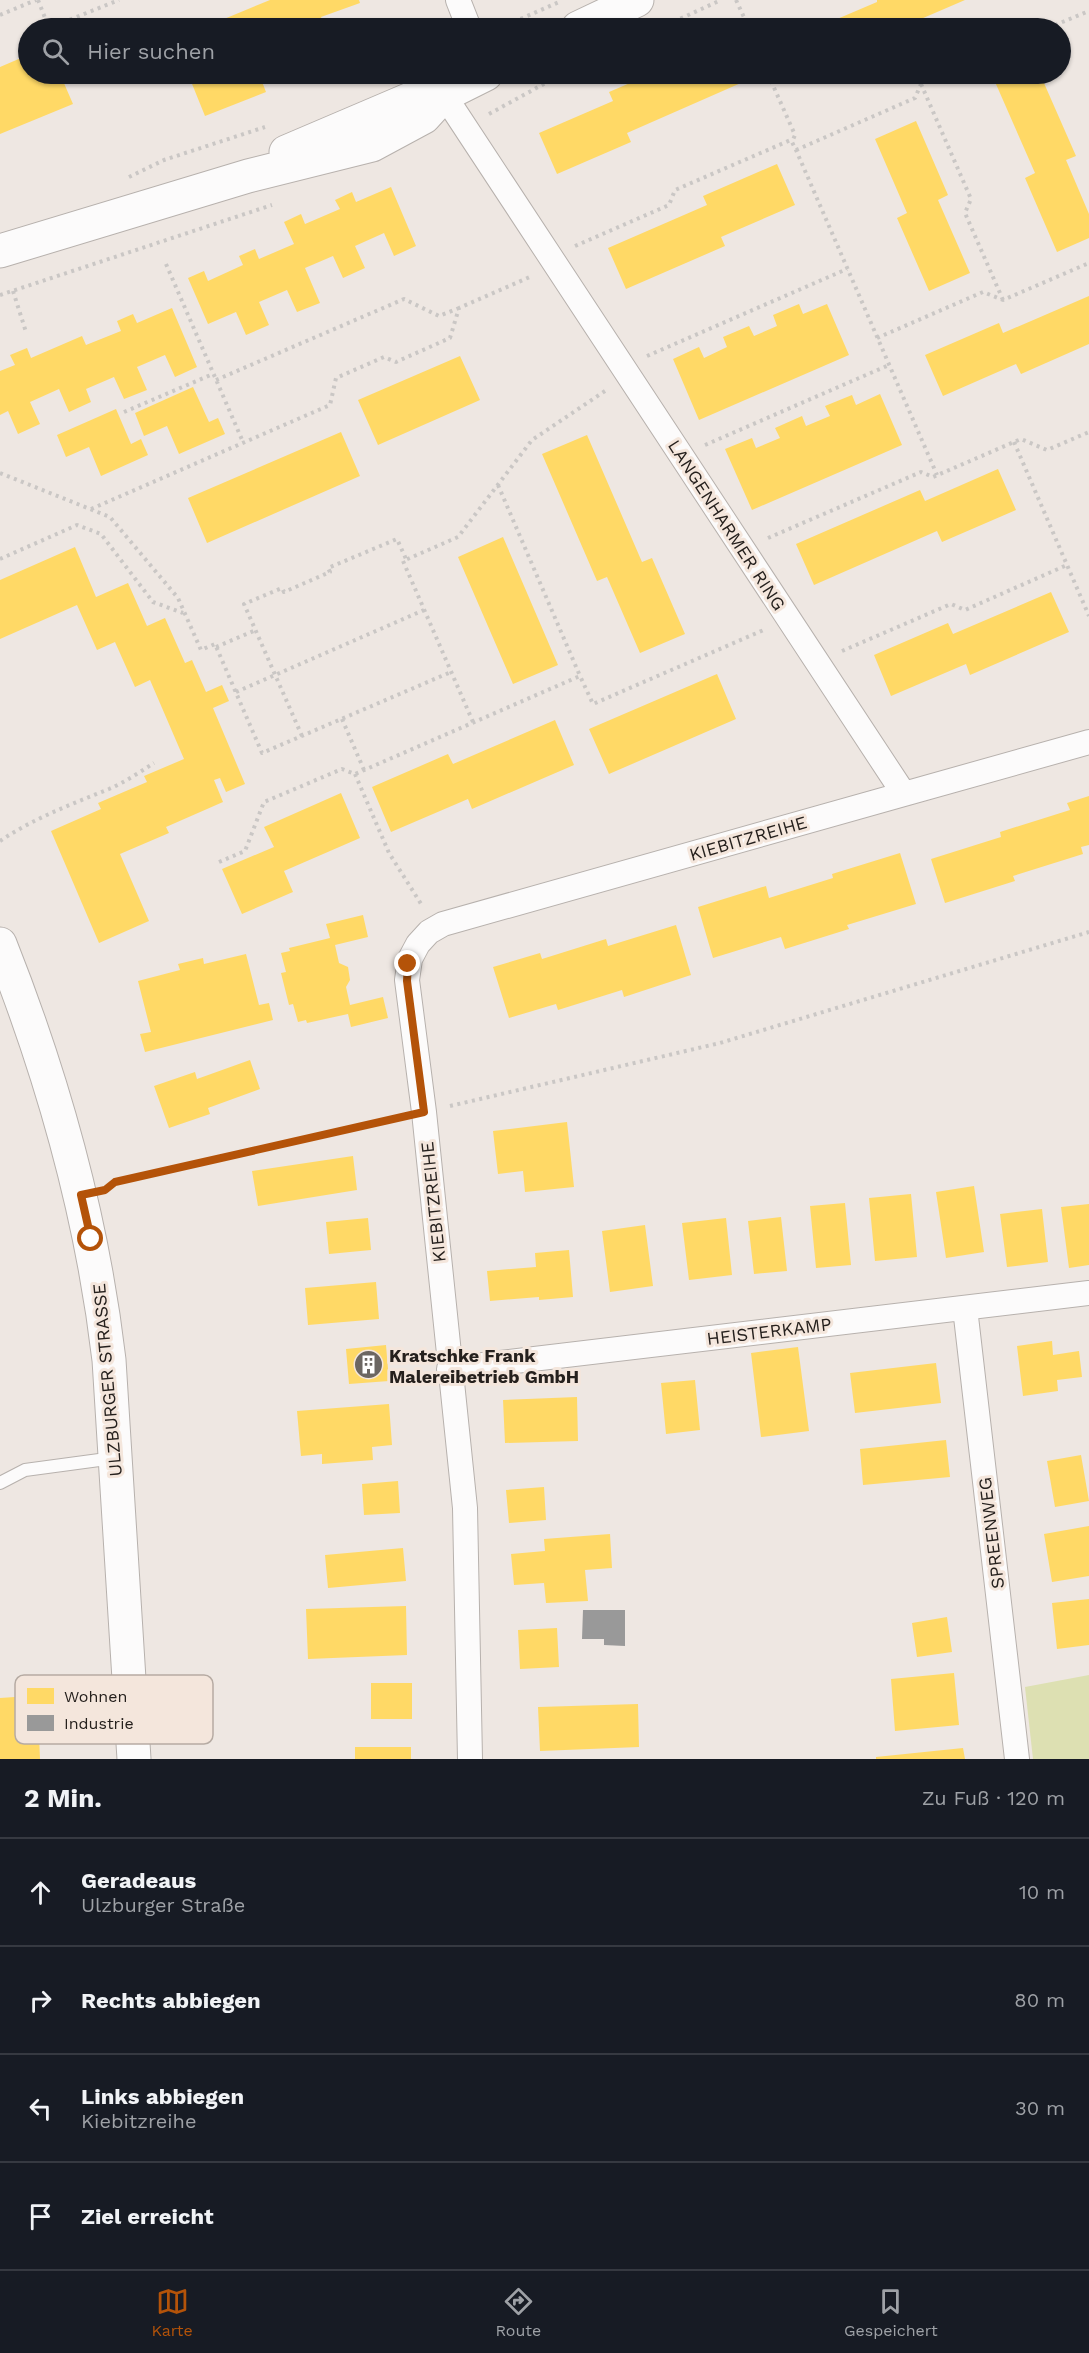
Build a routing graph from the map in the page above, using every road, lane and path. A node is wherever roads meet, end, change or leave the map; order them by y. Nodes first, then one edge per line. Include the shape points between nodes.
1 (37, 0) edge
2 (119, 0) edge
3 (458, 0) edge
4 (562, 0) edge
5 (637, 0) edge
6 (721, 0) edge
7 (736, 0) edge
8 (1089, 11) edge
9 (0, 15) edge
10 (45, 18) edge
11 (74, 18) edge
12 (465, 18) edge
13 (522, 18) edge
14 (599, 18) edge
15 (682, 18) edge
16 (744, 18) edge
17 (1071, 18) edge
18 (466, 84) edge
19 (772, 84) edge
20 (921, 84) joint
21 (444, 95) junction
22 (271, 125) dead end
23 (794, 139) junction
24 (796, 150) junction
25 (126, 178) dead end
26 (0, 232) edge
27 (193, 233) dead end
28 (52, 234) junction
29 (0, 251) edge
30 (553, 261) junction
31 (1089, 262) edge
32 (166, 264) dead end
33 (847, 269) junction
34 (13, 291) junction
35 (0, 295) edge
36 (1003, 300) junction
37 (459, 308) junction
38 (26, 332) dead end
39 (877, 338) junction
40 (889, 365) junction
41 (626, 371) junction
42 (213, 374) junction
43 (216, 380) junction
44 (124, 412) dead end
45 (1089, 432) edge
46 (243, 442) junction
47 (1014, 442) junction
48 (681, 455) junction
49 (0, 473) edge
50 (937, 475) junction
51 (498, 485) junction
52 (90, 509) junction
53 (743, 549) junction
54 (0, 559) edge
55 (406, 559) junction
56 (1067, 565) junction
57 (424, 610) junction
58 (184, 614) junction
59 (1089, 616) edge
60 (789, 619) junction
61 (256, 630) junction
62 (216, 647) junction
63 (817, 662) junction
64 (451, 672) junction
65 (275, 675) junction
66 (580, 676) junction
67 (236, 692) junction
68 (342, 719) junction
69 (473, 723) junction
70 (302, 736) junction
71 (1089, 742) edge
72 (154, 763) dead end
73 (364, 770) junction
74 (355, 774) junction
75 (904, 794) junction
76 (0, 841) edge
77 (219, 862) dead end
78 (437, 927) junction
79 (1089, 932) edge
80 (0, 944) edge
81 (424, 1112) junction
82 (81, 1195) junction
83 (1089, 1293) edge
84 (965, 1308) junction
85 (449, 1369) junction
86 (115, 1457) junction
87 (0, 1484) edge
88 (129, 1675) edge
89 (133, 1744) edge
90 (134, 1759) edge
91 (470, 1759) edge
92 (1017, 1759) edge

1 - 9 path
1 - 10 path
2 - 11 path
3 - 12 street
4 - 13 path
5 - 14 main road
6 - 15 path
7 - 16 path
8 - 17 path
18 - 21 main road
19 - 23 path
20 - 24 path via 915,98
20 - 36 path via 971,200 965,213
21 - 28 main road via 424,117 372,146 248,176
21 - 30 street, LANGENHARMER RING
22 - 25 path via 164,160
23 - 24 path
23 - 30 path via 675,190 669,204
24 - 33 path
26 - 28 main road
27 - 34 path
28 - 29 main road
30 - 37 path
30 - 41 street, LANGENHARMER RING
31 - 36 path
32 - 42 path
33 - 39 path
33 - 41 path
34 - 35 path
34 - 38 path
36 - 39 path via 983,292
37 - 43 path via 439,316 404,299
37 - 46 path via 450,338 396,362 384,357 336,378 330,405
39 - 40 path
40 - 48 path
40 - 50 path
41 - 48 street, LANGENHARMER RING
41 - 51 path via 532,440
42 - 43 path
42 - 44 path
43 - 46 path
45 - 47 path via 1047,450 1021,439
46 - 52 path
47 - 50 path
47 - 56 path
48 - 53 street, LANGENHARMER RING
49 - 52 path
50 - 53 path via 921,472
51 - 55 path via 458,537
51 - 66 path
52 - 58 path via 110,517 178,598
53 - 60 street, LANGENHARMER RING
54 - 58 path via 77,525 101,534 153,602
55 - 57 path via 403,561
55 - 61 path via 397,539 328,568 330,572 284,592 282,588 244,604
56 - 59 path
56 - 63 path via 965,610 951,604
57 - 64 path
57 - 65 path
58 - 62 path via 201,650 215,644
60 - 63 street, LANGENHARMER RING
60 - 66 path via 593,704
61 - 62 path
61 - 65 path
62 - 67 path
63 - 75 street, LANGENHARMER RING
64 - 68 path
64 - 69 path
65 - 67 path
65 - 70 path
66 - 69 path
67 - 70 path via 262,753
68 - 70 path
68 - 73 path
69 - 73 path
71 - 75 street
72 - 76 path
73 - 74 path
74 - 77 path via 342,769 264,802 245,851
74 - 78 path via 389,853
75 - 78 street, KIEBITZREIHE
78 - 81 street, KIEBITZREIHE via 421,939 410,959 407,975
79 - 81 path via 720,1043
80 - 82 main road, ULZBURGER STRASSE via 70,1150
81 - 82 path via 115,1182 105,1190
81 - 85 street, KIEBITZREIHE
82 - 86 main road, ULZBURGER STRASSE via 101,1294
83 - 84 street, HEISTERKAMP
84 - 85 street, HEISTERKAMP
84 - 92 street, SPREENWEG
85 - 91 street, KIEBITZREIHE via 465,1508
86 - 87 lane via 25,1470
86 - 88 main road, ULZBURGER STRASSE
89 - 90 main road, ULZBURGER STRASSE

